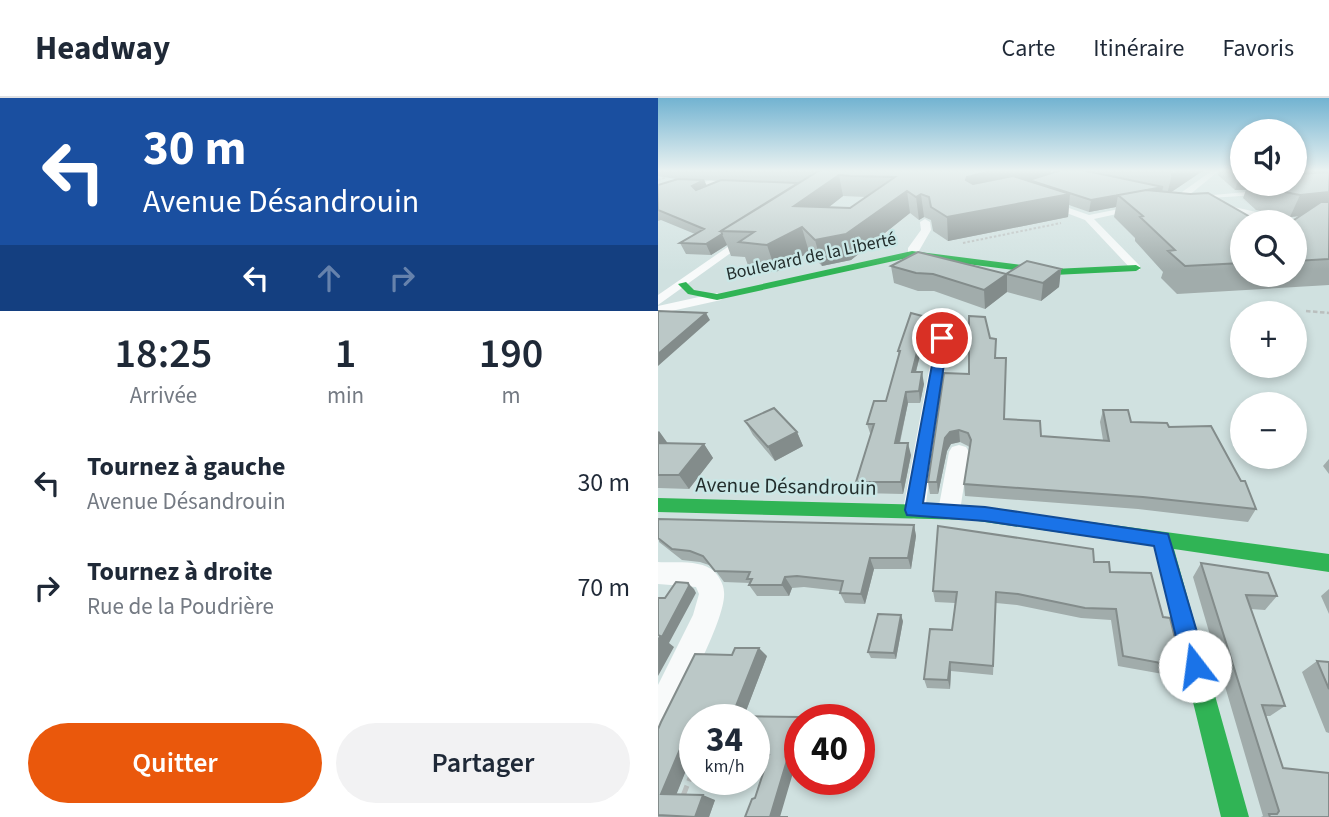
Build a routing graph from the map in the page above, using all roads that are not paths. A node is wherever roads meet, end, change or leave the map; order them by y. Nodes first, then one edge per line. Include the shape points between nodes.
1 (1050, 204) edge
2 (1153, 204) edge
3 (1217, 204) edge
4 (1242, 210) edge
5 (1087, 218) junction
6 (925, 222) dead end
7 (761, 228) edge
8 (912, 254) junction
9 (1136, 268) joint
10 (683, 284) junction
11 (718, 297) junction
12 (658, 301) edge
13 (658, 310) edge
14 (942, 338) dead end
15 (959, 452) dead end
16 (660, 508) edge
17 (914, 510) junction
18 (949, 511) junction
19 (1162, 539) junction
20 (1329, 563) edge
21 (658, 573) edge
22 (658, 716) edge
23 (1235, 817) edge

1 - 5 street
2 - 5 street
3 - 4 street
5 - 9 street
6 - 8 street via 926,230
7 - 10 street
8 - 9 street, Boulevard de la Liberté via 1054,272
8 - 11 street, Boulevard de la Liberté
10 - 11 street, Boulevard de la Liberté via 691,292
10 - 12 street
11 - 13 street, Boulevard de la Liberté
14 - 17 street
15 - 18 street
16 - 17 street, Avenue Désandrouin
17 - 18 street, Avenue Désandrouin
18 - 19 street, Avenue Désandrouin
19 - 20 street, Avenue Désandrouin
19 - 23 street
21 - 22 street via 701,576 713,592

